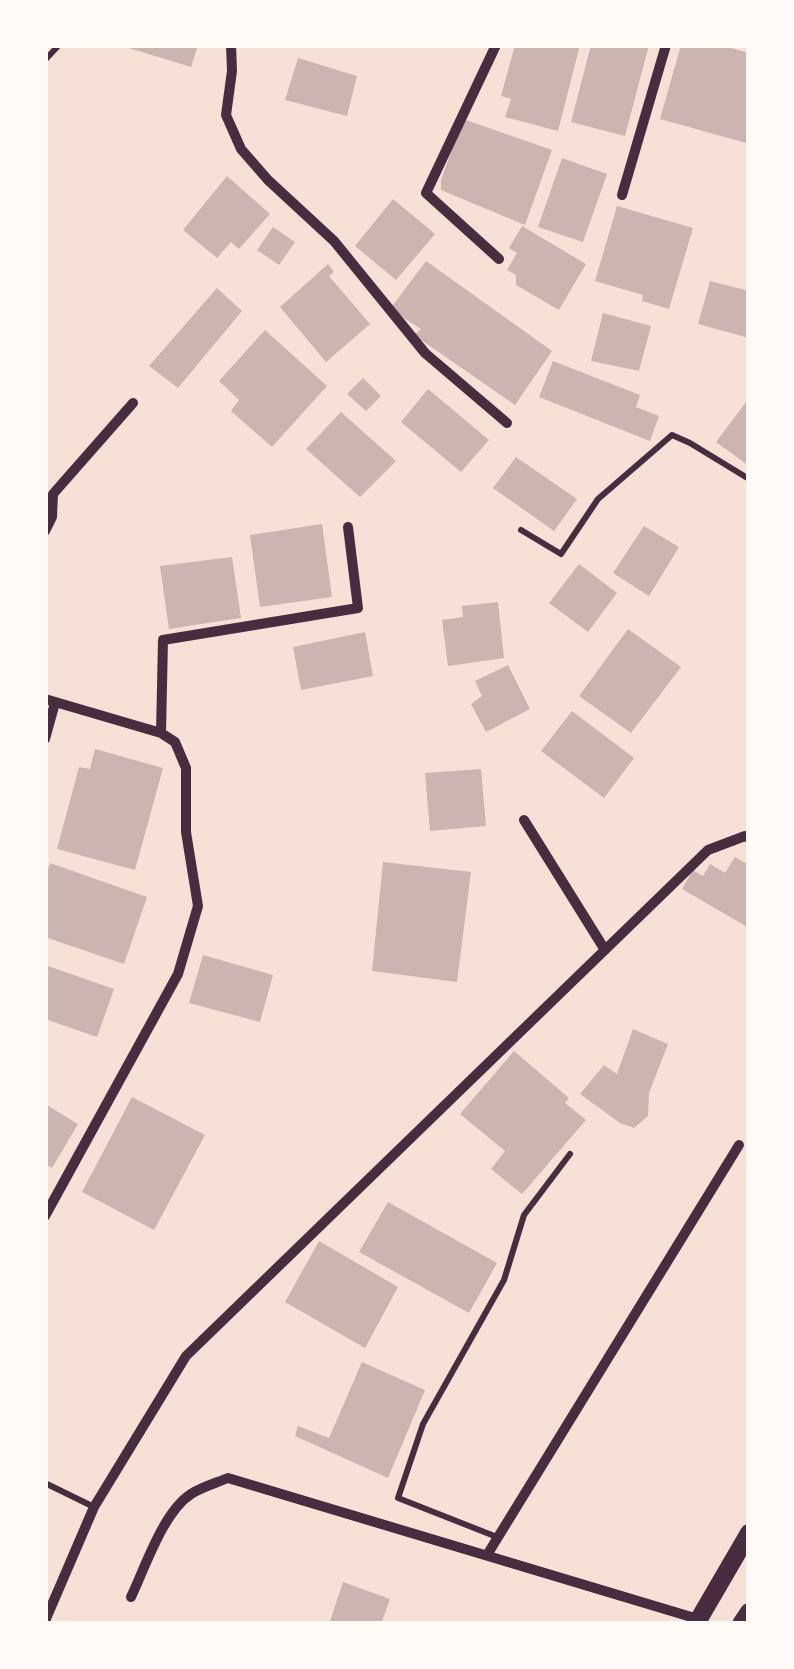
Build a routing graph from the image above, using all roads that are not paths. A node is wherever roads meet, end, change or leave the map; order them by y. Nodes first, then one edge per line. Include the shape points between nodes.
1 (59, 45) edge
2 (231, 45) edge
3 (496, 45) edge
4 (666, 45) edge
5 (45, 60) edge
6 (622, 195) dead end
7 (499, 258) dead end
8 (133, 403) dead end
9 (508, 423) dead end
10 (749, 479) edge
11 (348, 526) dead end
12 (521, 530) dead end
13 (45, 531) edge
14 (50, 701) edge
15 (161, 734) junction
16 (45, 738) edge
17 (524, 820) dead end
18 (749, 838) edge
19 (606, 950) junction
20 (739, 1145) dead end
21 (570, 1154) dead end
22 (45, 1216) edge
23 (45, 1483) edge
24 (94, 1507) junction
25 (749, 1533) edge
26 (498, 1537) junction
27 (487, 1554) junction
28 (131, 1597) dead end
29 (749, 1612) edge
30 (697, 1621) edge
31 (45, 1622) edge
32 (741, 1624) edge

1 - 5 lane
2 - 9 street via 226,115 241,149 334,241 425,353
3 - 7 street via 426,193
4 - 6 street
8 - 13 street via 53,494
10 - 12 lane via 672,435 598,499 561,554
11 - 15 street via 358,608 163,640
14 - 15 street
14 - 16 street
15 - 22 street via 175,742 186,768 186,832 198,906 178,974
17 - 19 street
18 - 19 street via 708,850
19 - 24 street via 186,1356
20 - 26 street
21 - 26 lane via 524,1215 504,1280 424,1424 398,1498
23 - 24 lane
24 - 31 street
25 - 30 main road
26 - 27 street
27 - 28 street via 228,1478 190,1495 176,1510
27 - 30 street
29 - 32 main road

